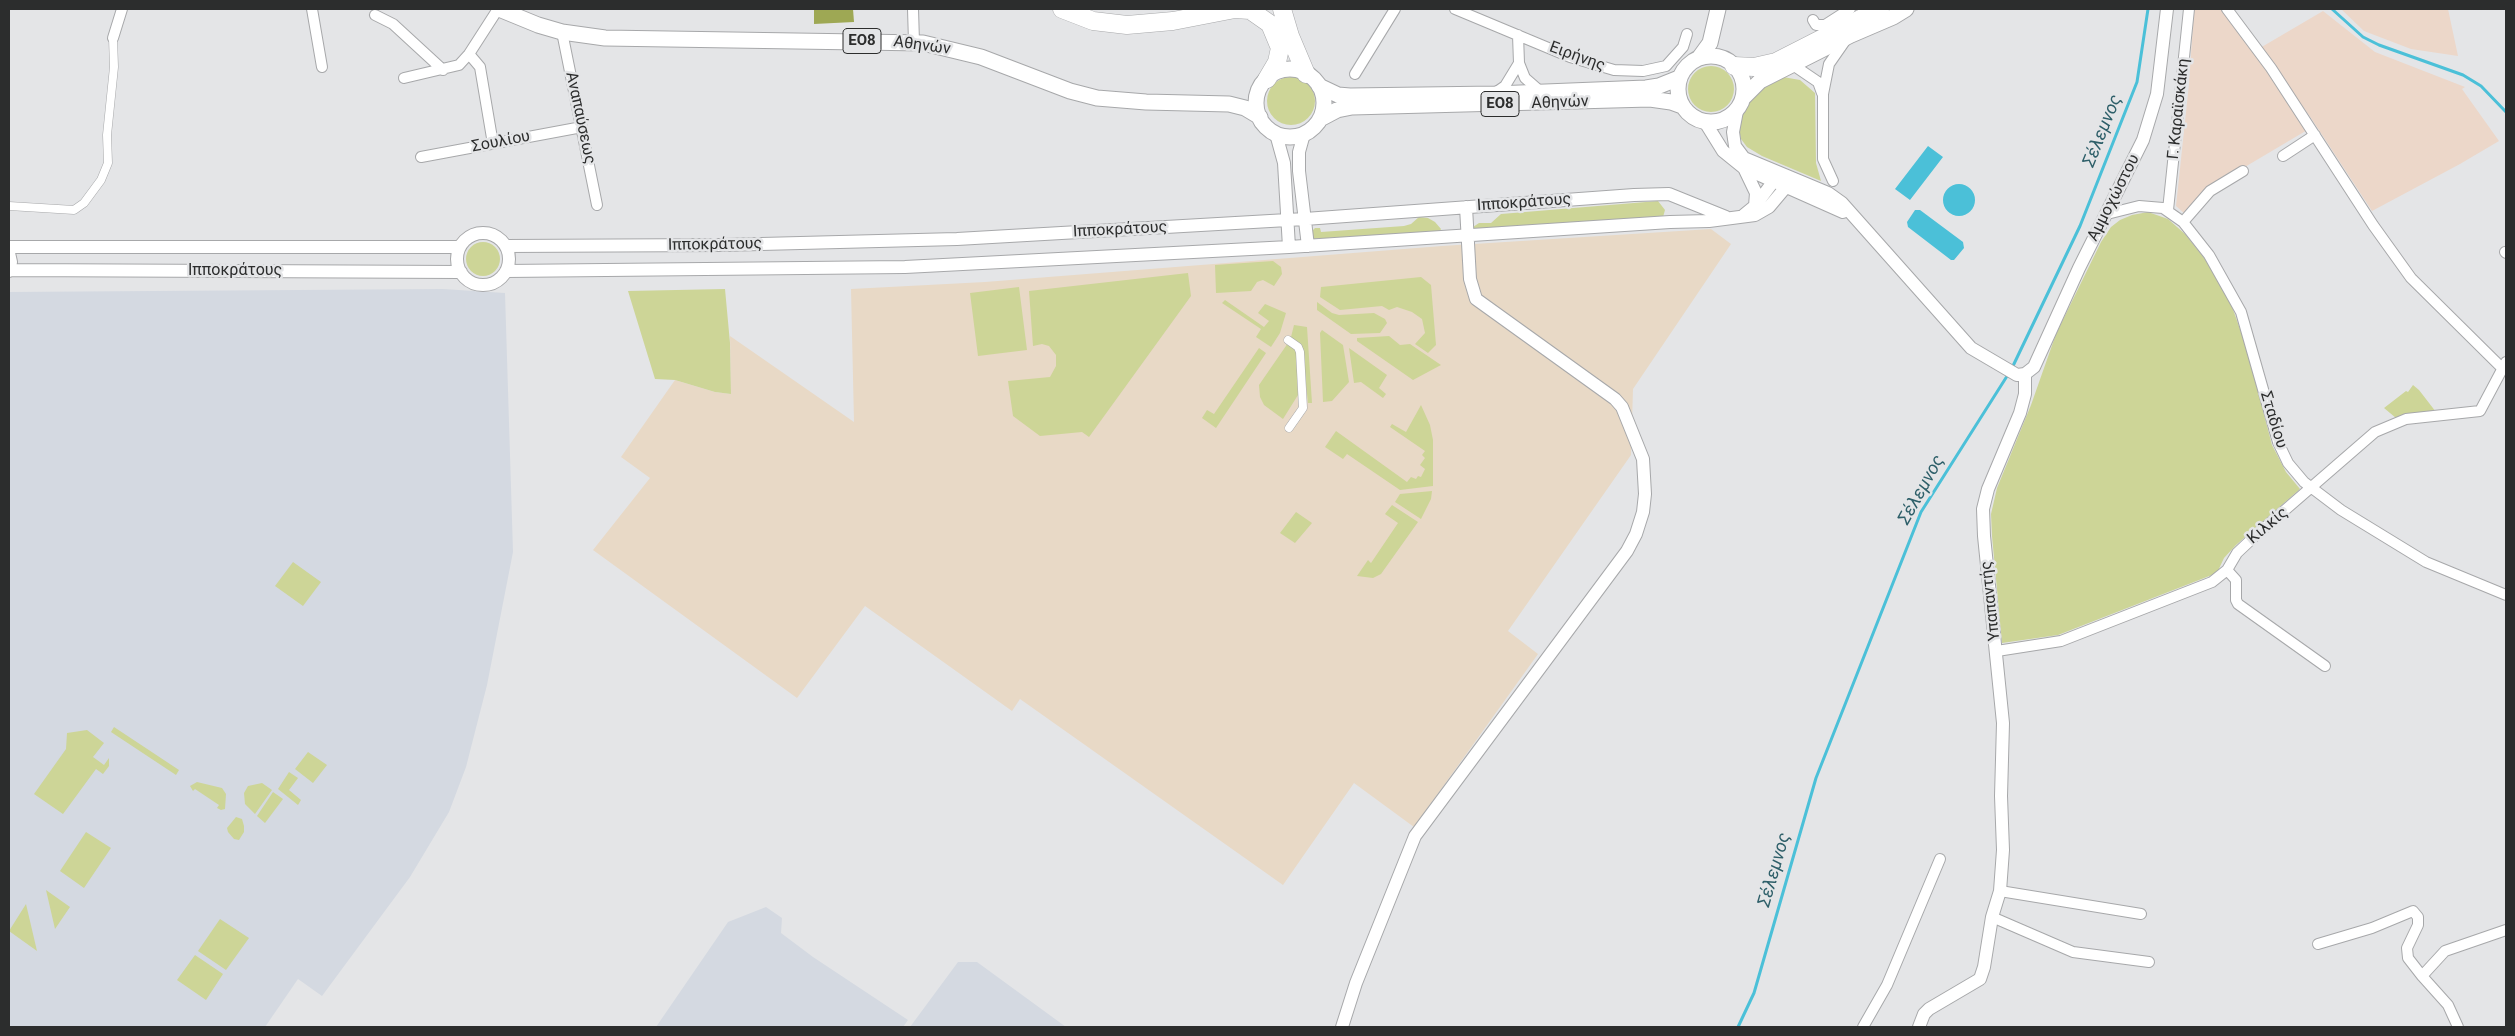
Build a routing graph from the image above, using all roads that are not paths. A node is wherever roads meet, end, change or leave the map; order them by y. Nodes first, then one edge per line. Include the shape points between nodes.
1 (122, 9) edge
2 (312, 9) edge
3 (499, 9) edge
4 (913, 9) edge
5 (1062, 9) edge
6 (1282, 9) edge
7 (1395, 9) edge
8 (1455, 9) edge
9 (1718, 9) edge
10 (1850, 9) edge
11 (1880, 9) edge
12 (1906, 9) edge
13 (2167, 9) edge
14 (2189, 9) edge
15 (2227, 9) edge
16 (374, 15) dead end
17 (1813, 20) dead end
18 (562, 32) junction
19 (1687, 34) dead end
20 (1518, 35) junction
21 (1851, 35) junction
22 (113, 38) joint
23 (914, 42) junction
24 (469, 54) junction
25 (1699, 58) junction
26 (1519, 63) junction
27 (1794, 65) junction
28 (1734, 66) junction
29 (322, 67) dead end
30 (443, 70) junction
31 (1306, 74) junction
32 (1355, 74) dead end
33 (404, 78) dead end
34 (1680, 78) junction
35 (1262, 85) junction
36 (1319, 86) junction
37 (1541, 92) junction
38 (1495, 94) junction
39 (1823, 94) junction
40 (1220, 103) junction
41 (1740, 104) junction
42 (1682, 106) junction
43 (1260, 117) junction
44 (1320, 119) junction
45 (1705, 122) junction
46 (582, 127) junction
47 (1276, 134) junction
48 (1304, 134) junction
49 (2315, 135) junction
50 (493, 144) junction
51 (2283, 156) dead end
52 (421, 157) dead end
53 (1744, 168) junction
54 (2243, 171) dead end
55 (1832, 181) dead end
56 (1773, 182) junction
57 (1785, 182) junction
58 (597, 205) dead end
59 (9, 206) edge
60 (1755, 206) junction
61 (1466, 207) junction
62 (2168, 210) junction
63 (2106, 214) junction
64 (1741, 216) junction
65 (1728, 218) junction
66 (1305, 219) junction
67 (1288, 220) junction
68 (2183, 222) junction
69 (1468, 235) junction
70 (506, 246) junction
71 (1308, 246) junction
72 (9, 247) edge
73 (460, 247) junction
74 (1289, 247) junction
75 (9, 253) edge
76 (9, 270) edge
77 (506, 271) junction
78 (461, 272) junction
79 (1288, 340) dead end
80 (2504, 366) edge
81 (2021, 374) junction
82 (1290, 428) dead end
83 (2311, 489) junction
84 (2227, 570) junction
85 (2506, 595) edge
86 (1997, 652) junction
87 (2325, 666) dead end
88 (1940, 859) dead end
89 (2000, 891) junction
90 (2141, 914) dead end
91 (1992, 917) junction
92 (2506, 930) edge
93 (2318, 944) dead end
94 (2149, 962) dead end
95 (2422, 976) junction
96 (1342, 1027) edge
97 (1863, 1027) edge
98 (1918, 1027) edge
99 (2458, 1027) edge

1 - 22 street
2 - 29 street
3 - 18 main road, Αθηνών / ΕΟ8
3 - 24 street
4 - 23 street
5 - 35 highway via 1093,21 1126,26 1235,9 1250,10 1270,24 1280,48 1277,62
6 - 31 highway
7 - 32 street
8 - 20 street, Ειρήνης
9 - 25 main road, ΕΟ8 via 1710,43
10 - 17 street via 1825,25 1816,25
11 - 28 highway via 1776,62 1754,67
12 - 21 main road via 1893,18
13 - 63 street, Αμμοχώστου via 2151,118 2138,152
14 - 62 street, Γ. Καραϊσκάκη
15 - 49 street via 2272,68
16 - 30 street via 393,24
18 - 23 main road, Αθηνών / ΕΟ8 via 605,38
18 - 46 street, Αναπαύσεως
19 - 20 street, Ειρήνης via 1683,47 1666,66 1627,71 1599,68
20 - 26 street
21 - 27 main road
21 - 39 street via 1837,49 1829,64
22 - 59 street via 108,162 101,180 84,203 74,210
23 - 40 main road, Αθηνών / ΕΟ8 via 981,57 1097,98
24 - 30 street via 459,65
24 - 50 street via 480,66
25 - 28 main road via 1724,58
25 - 34 main road, Αθηνών / ΕΟ8 via 1687,66
26 - 37 street via 1525,78
26 - 38 street via 1505,86
27 - 39 street via 1818,82
27 - 41 main road via 1760,82
28 - 41 main road via 1744,84
30 - 33 street
31 - 35 main road, Αθηνών / ΕΟ8 via 1298,70 1281,70
31 - 36 main road, Αθηνών / ΕΟ8
34 - 37 main road, Αθηνών / ΕΟ8 via 1646,88
34 - 42 main road via 1678,97
35 - 40 main road, Αθηνών / ΕΟ8 via 1236,100
35 - 43 main road via 1256,104
36 - 38 main road, Αθηνών / ΕΟ8 via 1338,95 1350,96
36 - 44 main road via 1324,103
37 - 38 main road, Αθηνών / ΕΟ8
39 - 55 street via 1823,159
40 - 43 main road, Αθηνών / ΕΟ8 via 1245,108
41 - 45 main road via 1723,121
41 - 57 street via 1733,132 1736,146 1744,158
42 - 44 main road, Αθηνών / ΕΟ8 via 1650,99 1352,107
42 - 45 main road, Αθηνών / ΕΟ8 via 1696,119
43 - 47 main road, Αθηνών / ΕΟ8
44 - 48 main road, Αθηνών / ΕΟ8
45 - 53 street via 1723,151
46 - 50 street, Σουλίου
46 - 58 street, Αναπαύσεως
47 - 48 main road via 1290,137
47 - 67 street via 1284,163
48 - 66 street via 1298,171
49 - 51 street
49 - 80 street via 2411,278
50 - 52 street, Σουλίου
53 - 56 street
53 - 60 street via 1756,193
54 - 68 street via 2210,191
56 - 57 street
56 - 60 street, Ιπποκράτους
57 - 64 street, Ιπποκράτους via 1769,207 1755,215
57 - 81 street via 1828,193 1842,203 1971,348
60 - 64 street, Ιπποκράτους
61 - 65 street, Ιπποκράτους via 1669,194
61 - 66 street, Ιπποκράτους
61 - 69 street
62 - 63 street via 2145,206
62 - 68 street, Σταδίου
63 - 81 street, Αμμοχώστου via 2034,368
64 - 65 street, Ιπποκράτους
65 - 69 street, Ιπποκράτους
66 - 67 street, Ιπποκράτους
66 - 71 street
67 - 70 street, Ιπποκράτους via 862,242
67 - 74 street
68 - 83 street, Σταδίου via 2209,255 2234,297 2250,341 2278,442 2295,473
69 - 71 street, Ιπποκράτους
69 - 96 street via 1470,279 1476,299 1616,399 1622,407 1643,459 1643,512 1627,551 1415,836 1356,982
70 - 73 street via 495,236 479,233 468,237
70 - 77 street via 509,255
71 - 74 street, Ιπποκράτους
72 - 73 street, Ιπποκράτους
73 - 78 street via 457,260
74 - 77 street, Ιπποκράτους via 905,267
75 - 76 street
76 - 78 street, Ιπποκράτους
77 - 78 street via 494,282 483,285 470,281
79 - 82 street via 1300,352 1303,408
80 - 83 street, Κιλκίς via 2480,411 2414,418 2381,429
81 - 86 street, Υπαπαντής via 2025,394 2020,413 1988,489 1983,509
83 - 84 street, Κιλκίς via 2249,541
83 - 85 street, Σταδίου via 2426,562
84 - 86 street, Κιλκίς via 2212,582 2061,641
84 - 87 street via 2236,580 2238,604
86 - 89 street, Υπαπαντής via 2004,739
88 - 97 street via 1887,985
89 - 90 street
89 - 91 street, Υπαπαντής
91 - 94 street via 2073,952
91 - 98 street, Υπαπαντής via 1980,979 1929,1009
92 - 95 street via 2445,951
93 - 95 street via 2372,928 2413,911 2418,917 2418,925 2407,948 2408,958
95 - 99 street via 2448,1004

